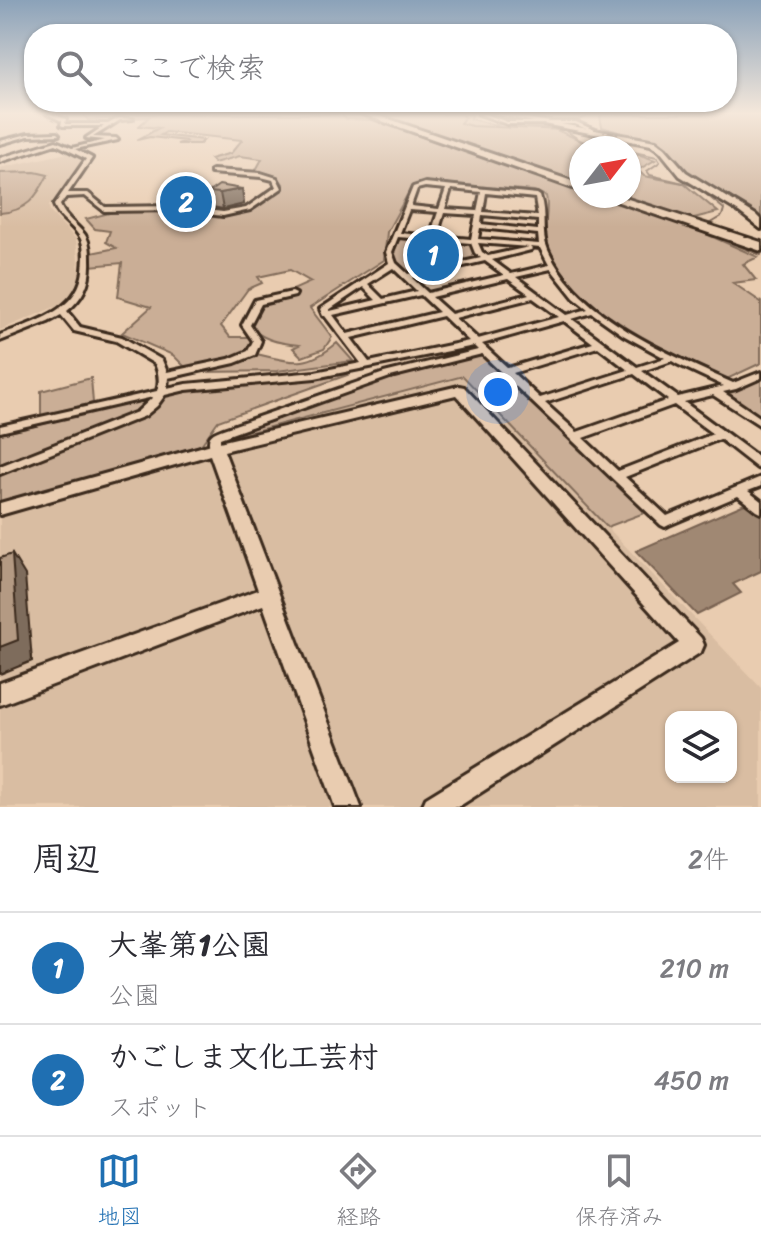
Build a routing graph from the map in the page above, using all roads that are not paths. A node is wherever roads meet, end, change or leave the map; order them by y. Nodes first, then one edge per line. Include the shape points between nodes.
1 (26, 152) edge
2 (79, 152) edge
3 (472, 152) edge
4 (667, 152) edge
5 (0, 160) edge
6 (213, 172) dead end
7 (569, 184) edge
8 (449, 187) junction
9 (484, 190) junction
10 (63, 195) junction
11 (641, 207) edge
12 (407, 208) junction
13 (442, 210) junction
14 (480, 213) junction
15 (542, 218) junction
16 (477, 226) junction
17 (761, 226) edge
18 (540, 232) junction
19 (395, 235) junction
20 (433, 238) junction
21 (474, 242) junction
22 (543, 246) junction
23 (761, 247) edge
24 (485, 259) junction
25 (393, 264) junction
26 (553, 266) junction
27 (509, 276) junction
28 (406, 277) junction
29 (363, 283) junction
30 (292, 294) dead end
31 (424, 294) junction
32 (535, 295) junction
33 (381, 301) junction
34 (62, 310) junction
35 (595, 310) junction
36 (326, 314) junction
37 (446, 315) junction
38 (565, 318) junction
39 (344, 337) junction
40 (0, 338) edge
41 (599, 344) junction
42 (479, 347) junction
43 (673, 358) junction
44 (367, 365) junction
45 (635, 371) junction
46 (505, 372) junction
47 (761, 375) edge
48 (164, 376) junction
49 (733, 387) junction
50 (162, 391) junction
51 (716, 392) junction
52 (675, 401) junction
53 (537, 402) junction
54 (761, 423) edge
55 (0, 429) edge
56 (721, 435) junction
57 (575, 437) junction
58 (215, 448) junction
59 (761, 465) edge
60 (0, 470) edge
61 (616, 476) junction
62 (761, 481) edge
63 (739, 490) junction
64 (761, 508) edge
65 (0, 509) edge
66 (267, 595) junction
67 (0, 694) edge
68 (348, 807) edge
69 (435, 807) edge

1 - 5 street
2 - 10 street via 88,160
3 - 7 highway
4 - 17 main road via 683,174 739,205
6 - 10 street via 261,175 275,179 279,188 248,209 223,214 177,208 104,209 86,194
8 - 9 street
8 - 12 street via 415,188
8 - 13 street
9 - 14 street
9 - 15 street via 537,196
10 - 34 street via 57,208 84,238 88,276 81,294
11 - 23 highway
12 - 13 street
12 - 19 street
13 - 14 street
13 - 20 street
14 - 15 street
14 - 16 street
15 - 18 street
16 - 18 street
16 - 21 street
18 - 22 street
19 - 20 street
19 - 25 street via 389,252
20 - 21 street
21 - 22 street
21 - 24 street
22 - 24 street
22 - 26 street
24 - 27 street
24 - 28 street
25 - 28 street
25 - 29 street
26 - 27 street
26 - 35 street
27 - 31 street
27 - 32 street
28 - 31 street
29 - 33 street
29 - 36 street via 324,309
30 - 48 street via 258,302 246,325 257,341 252,353
31 - 33 street
31 - 37 street
32 - 37 street
32 - 38 street
33 - 36 street
34 - 40 street
34 - 48 street via 77,329 119,339 159,362
35 - 38 street
35 - 43 street
36 - 39 street
37 - 39 street
37 - 42 street
38 - 41 street
38 - 42 street
39 - 44 street
41 - 45 street
41 - 46 street
42 - 44 street
42 - 46 street
42 - 58 street via 230,430 215,436
43 - 45 street
43 - 49 street
44 - 50 street
45 - 52 street
45 - 53 street
46 - 53 street
47 - 49 street
48 - 50 street
49 - 51 street
50 - 55 street
50 - 60 street via 141,414
51 - 52 street
51 - 54 street
52 - 56 street
52 - 57 street
53 - 57 street
56 - 59 street
56 - 61 street
57 - 61 street
58 - 65 street
58 - 66 street
58 - 69 street via 459,390 694,645
61 - 63 street via 665,522
62 - 63 street
63 - 64 street
66 - 67 street
66 - 68 street

